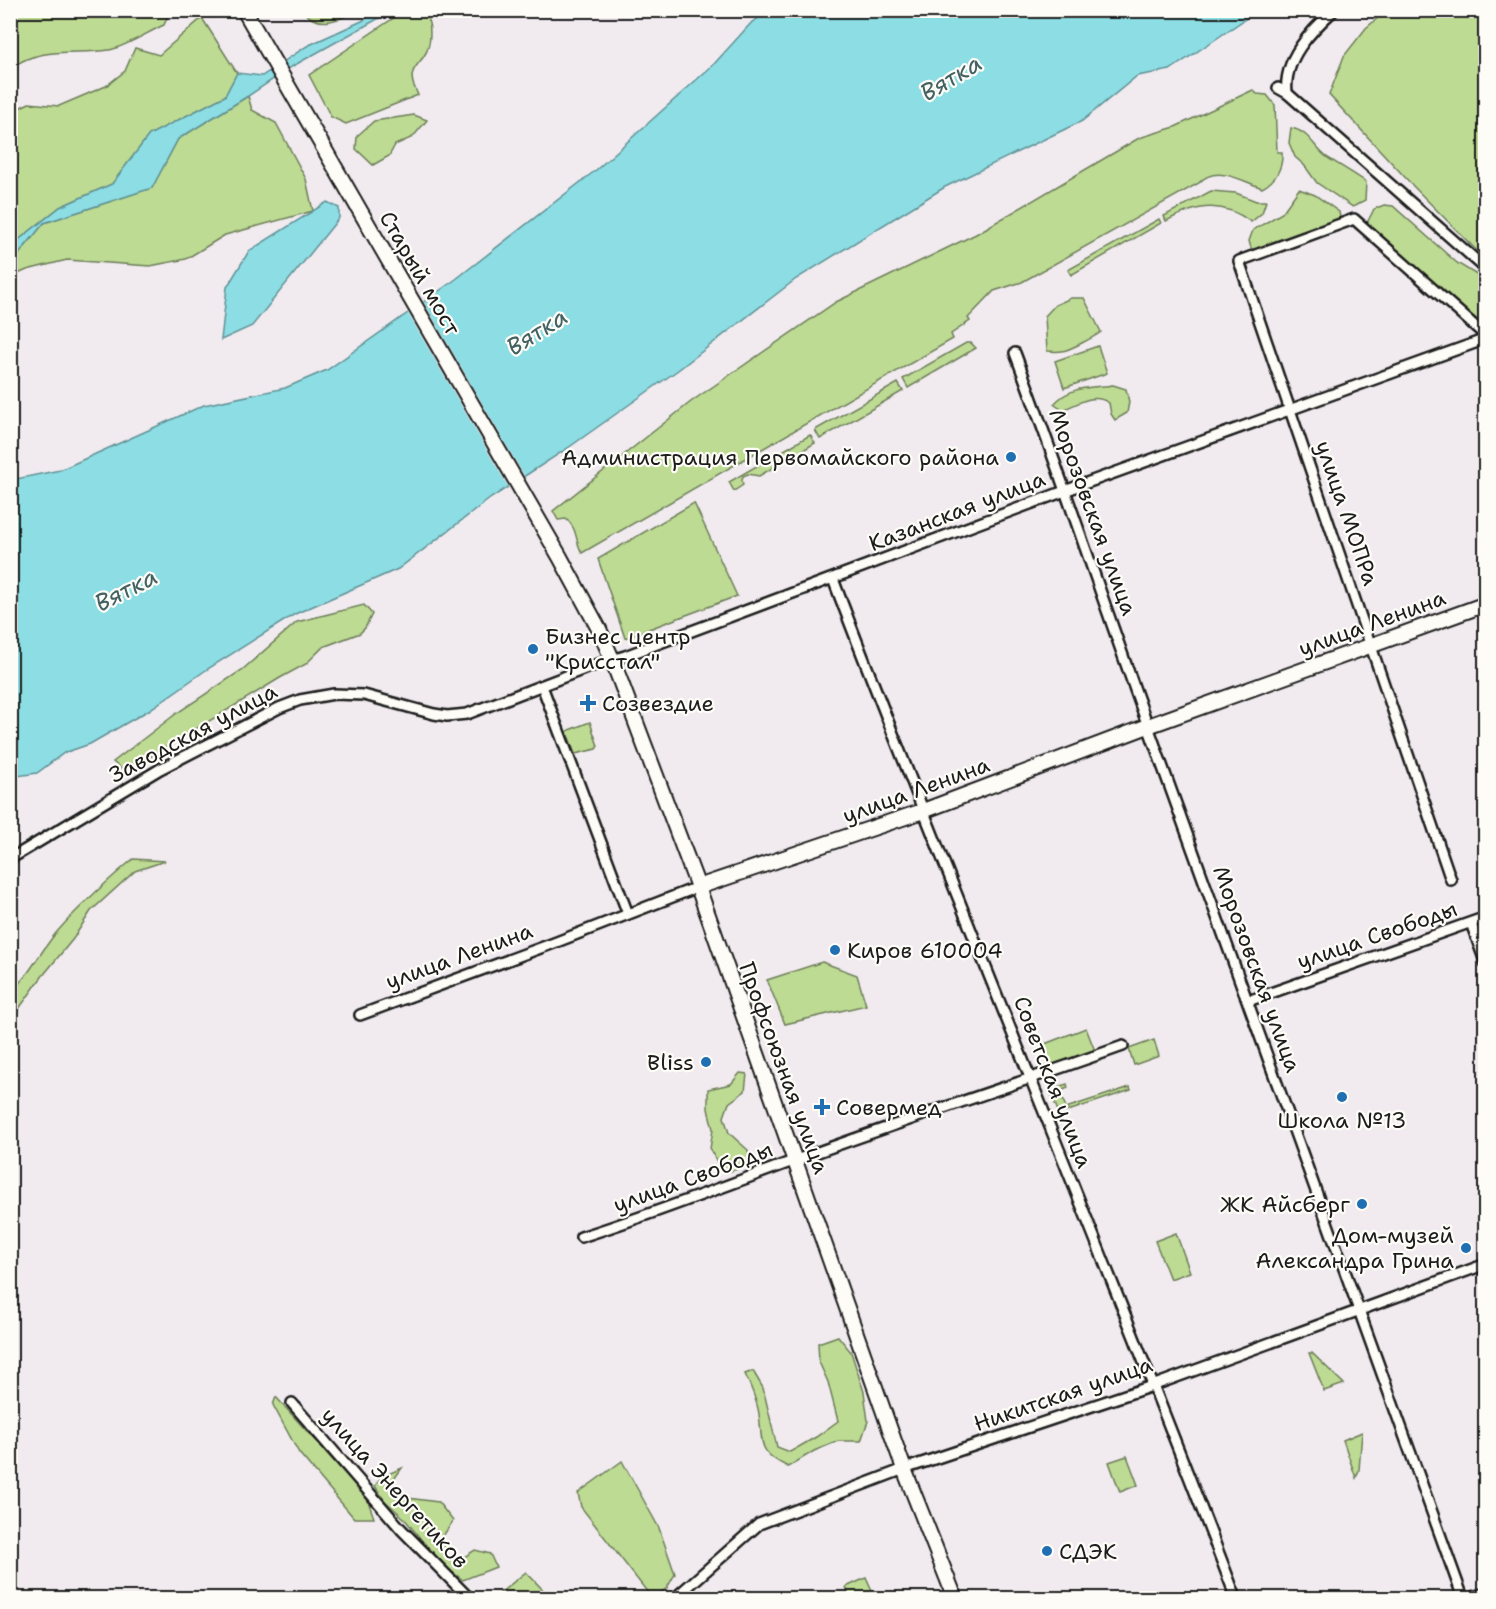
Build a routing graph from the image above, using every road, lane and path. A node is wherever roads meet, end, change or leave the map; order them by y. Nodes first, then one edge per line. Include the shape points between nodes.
1 (244, 10) edge
2 (1334, 10) edge
3 (1485, 269) edge
4 (1485, 337) edge
5 (1015, 353) dead end
6 (1291, 410) junction
7 (1066, 490) junction
8 (560, 557) joint
9 (833, 579) junction
10 (1485, 604) edge
11 (1371, 646) junction
12 (612, 659) junction
13 (542, 686) junction
14 (1148, 726) junction
15 (923, 811) junction
16 (10, 858) edge
17 (1451, 880) dead end
18 (698, 887) junction
19 (628, 914) junction
20 (1485, 918) edge
21 (1471, 922) junction
22 (1485, 964) edge
23 (1248, 1001) junction
24 (360, 1015) dead end
25 (1123, 1046) dead end
26 (1032, 1079) junction
27 (795, 1160) junction
28 (581, 1237) dead end
29 (1485, 1264) edge
30 (1361, 1310) junction
31 (1152, 1386) junction
32 (292, 1403) dead end
33 (904, 1469) junction
34 (1485, 1594) edge
35 (469, 1599) edge
36 (675, 1599) edge
37 (955, 1599) edge
38 (1236, 1599) edge
39 (1463, 1599) edge
40 (1473, 1599) edge

1 - 8 main road, Старый мост
2 - 3 street via 1296,54 1282,91
4 - 6 street, Казанская улица
4 - 6 street, улица МОПРа via 1354,219 1239,261
5 - 7 street, Морозовская улица
6 - 7 street, Казанская улица
6 - 11 street, улица МОПРа
7 - 9 street, Казанская улица
7 - 14 street, Морозовская улица
8 - 12 main road, Профсоюзная улица
9 - 12 street, Казанская улица
9 - 15 street, Советская улица
10 - 11 main road, улица Ленина
11 - 14 main road, улица Ленина
11 - 17 street, улица МОПРа
12 - 13 street, Заводская улица
12 - 18 main road, Профсоюзная улица
13 - 16 street, Заводская улица via 457,715 434,714 364,694 319,695 300,700 160,769
13 - 19 street
14 - 15 main road, улица Ленина
14 - 23 street, Морозовская улица
15 - 18 main road, улица Ленина
15 - 26 street, Советская улица
18 - 19 street, улица Ленина
18 - 27 main road, Профсоюзная улица
19 - 24 street, улица Ленина
20 - 21 street, улица Свободы
21 - 22 street
21 - 23 street, улица Свободы
23 - 30 street, Морозовская улица
25 - 26 street, улица Свободы
26 - 27 street, улица Свободы
26 - 31 street, Советская улица
27 - 28 street, улица Свободы
27 - 33 main road, Профсоюзная улица
29 - 30 street, Никитская улица
30 - 31 street, Никитская улица
30 - 39 street, Морозовская улица
31 - 33 street, Никитская улица
31 - 38 street, Советская улица
32 - 35 street, улица Энергетиков via 401,1529
33 - 36 street, Никитская улица via 759,1524
33 - 37 main road, Профсоюзная улица
34 - 40 main road

